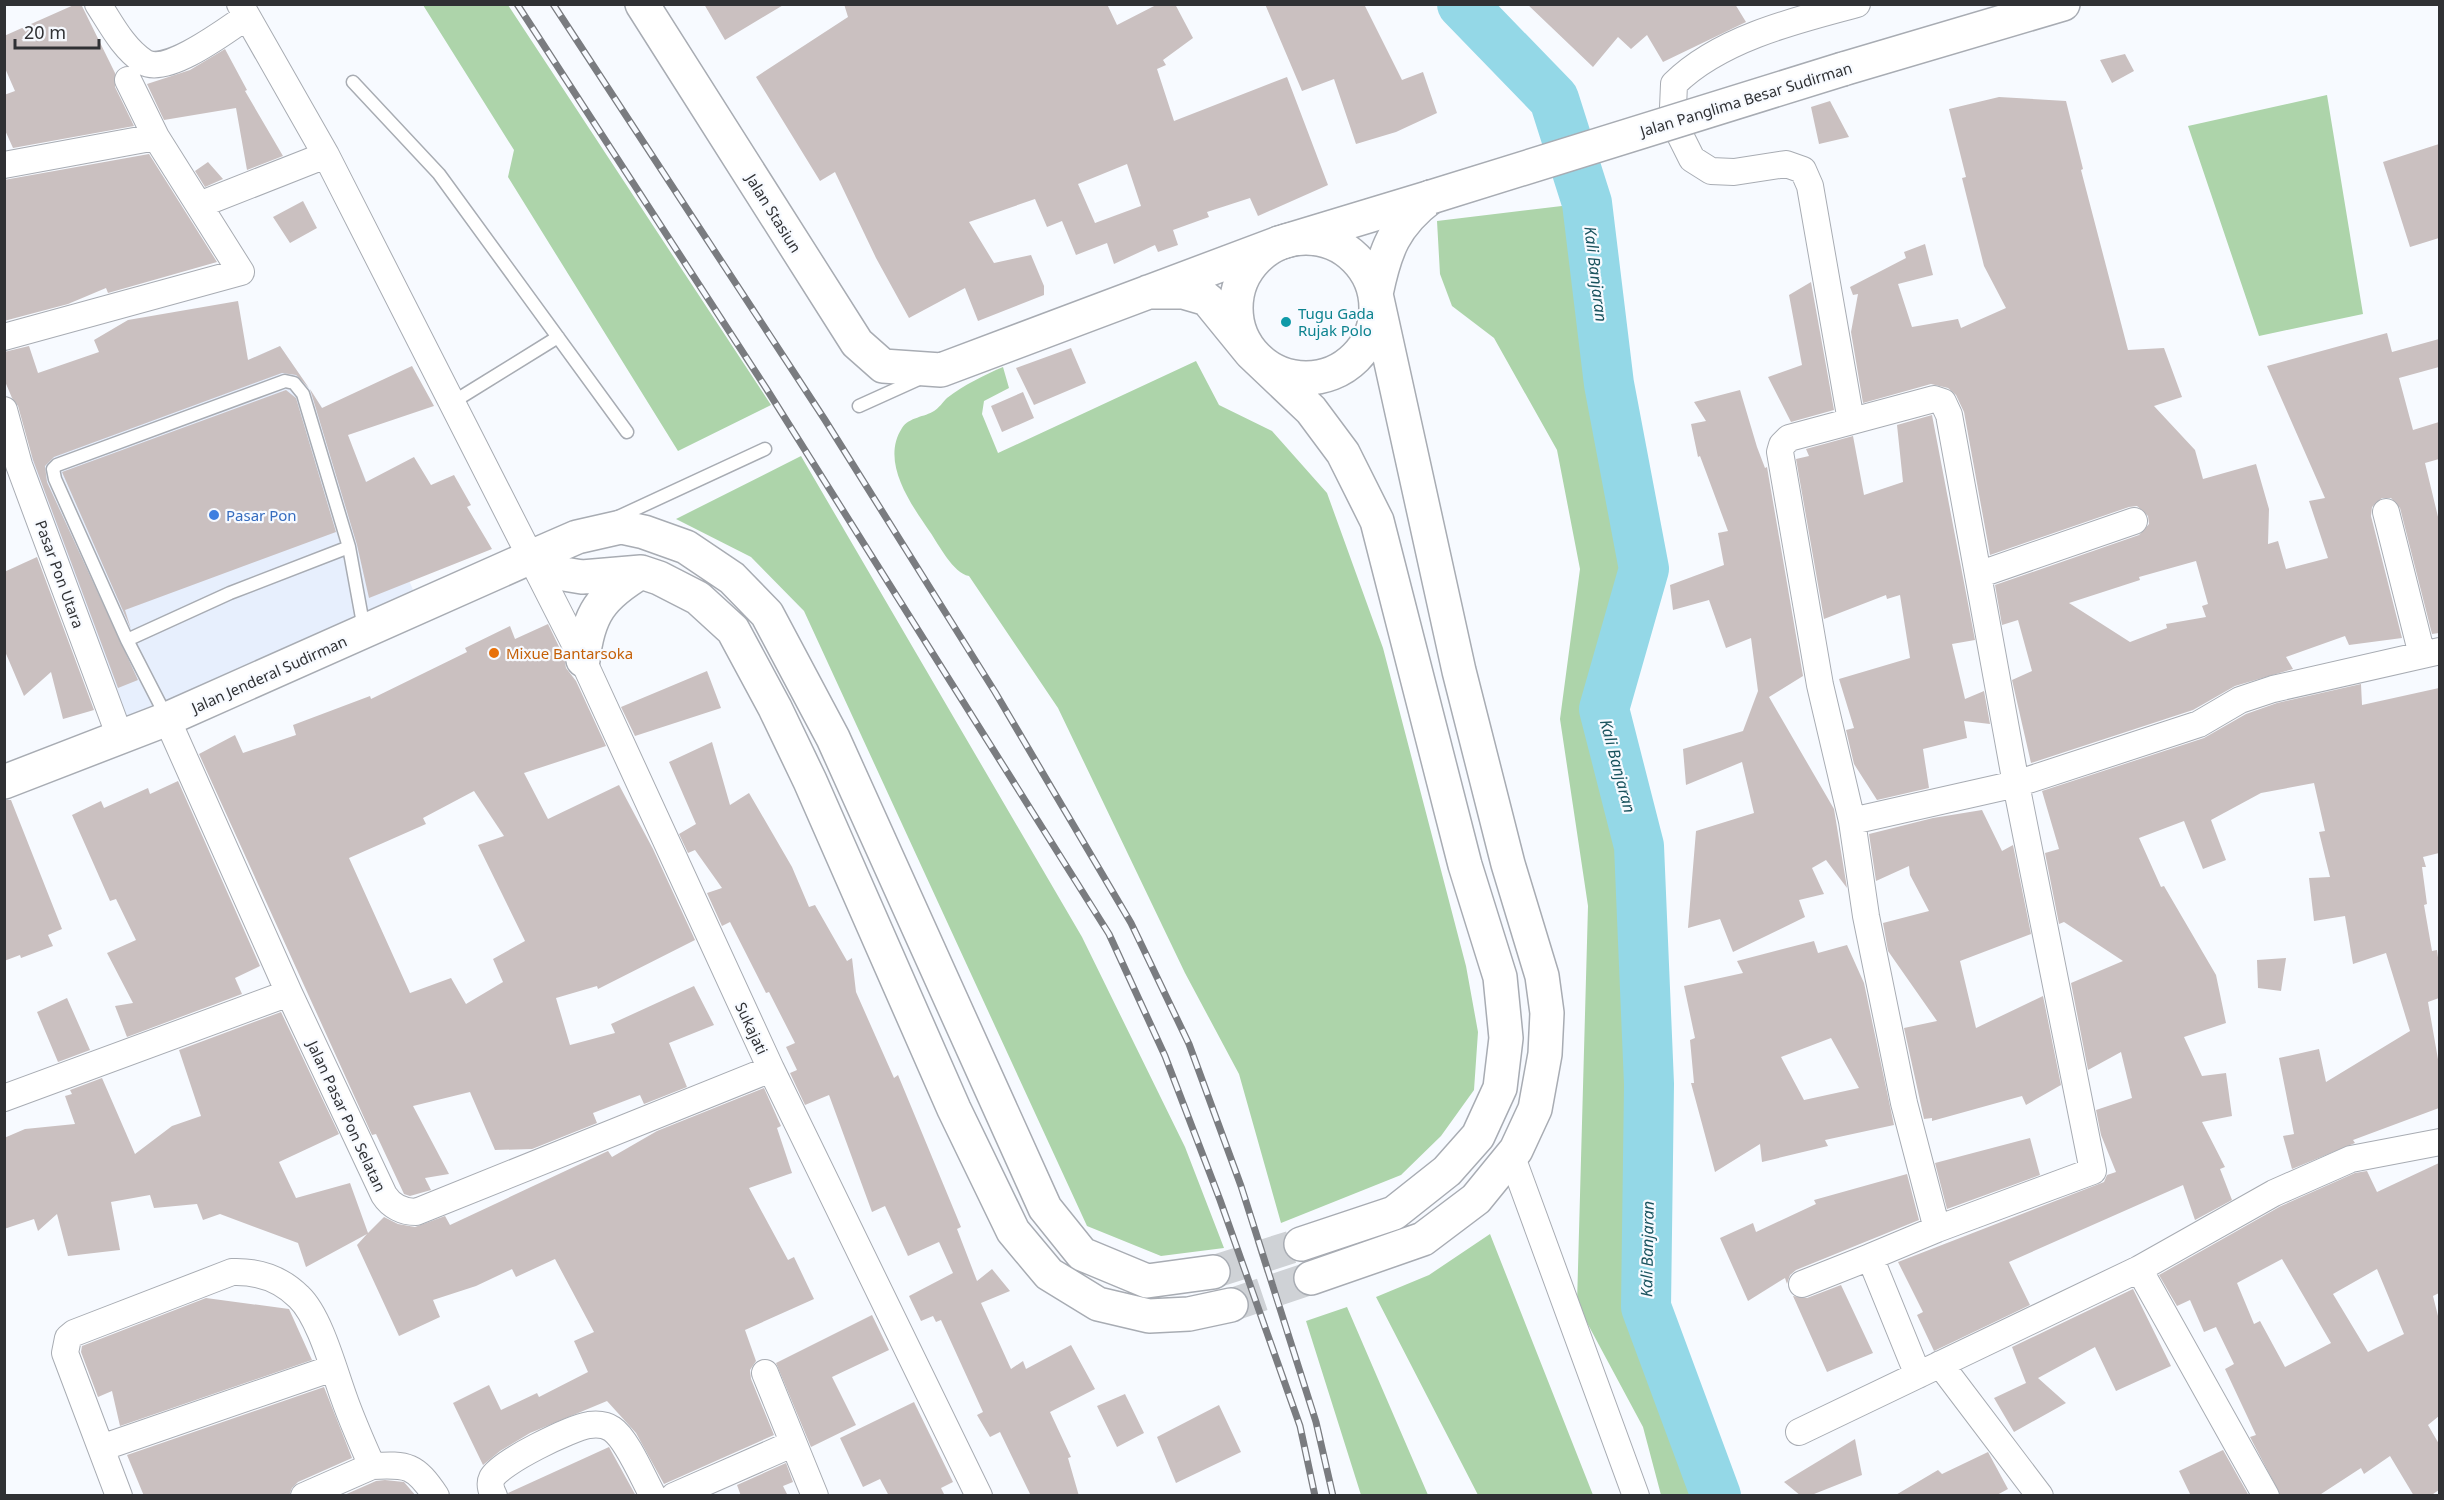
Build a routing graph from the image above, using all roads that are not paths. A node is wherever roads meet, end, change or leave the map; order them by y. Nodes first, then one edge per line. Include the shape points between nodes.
1 (98, 4) edge
2 (642, 4) edge
3 (1857, 4) edge
4 (2063, 4) edge
5 (243, 11) edge
6 (1803, 11) edge
7 (129, 80) dead end
8 (353, 82) dead end
9 (156, 137) junction
10 (326, 155) junction
11 (4, 165) edge
12 (1431, 197) junction
13 (199, 205) junction
14 (1279, 243) junction
15 (1148, 292) junction
16 (1376, 294) junction
17 (4, 337) edge
18 (558, 337) junction
19 (1251, 353) junction
20 (941, 370) junction
21 (453, 402) junction
22 (859, 406) dead end
23 (4, 410) edge
24 (1851, 421) junction
25 (627, 432) dead end
26 (765, 449) dead end
27 (2386, 512) dead end
28 (2134, 521) dead end
29 (577, 537) junction
30 (349, 547) junction
31 (531, 557) junction
32 (641, 572) junction
33 (1978, 575) junction
34 (365, 631) junction
35 (127, 640) junction
36 (2431, 653) edge
37 (583, 660) junction
38 (167, 719) junction
39 (120, 737) junction
40 (4, 782) edge
41 (2016, 784) junction
42 (1852, 821) junction
43 (289, 993) junction
44 (771, 1069) junction
45 (4, 1098) edge
46 (2439, 1142) edge
47 (1512, 1157) junction
48 (1937, 1229) junction
49 (1301, 1244) tunnel mouth
50 (1870, 1257) junction
51 (2139, 1269) junction
52 (1213, 1272) tunnel mouth
53 (1311, 1278) tunnel mouth
54 (1802, 1284) dead end
55 (1231, 1305) tunnel mouth
56 (1940, 1364) junction
57 (333, 1368) junction
58 (765, 1374) dead end
59 (1918, 1375) junction
60 (1799, 1432) dead end
61 (792, 1444) junction
62 (101, 1448) junction
63 (372, 1466) junction
64 (2032, 1493) edge
65 (119, 1496) edge
66 (304, 1496) edge
67 (436, 1496) edge
68 (494, 1496) edge
69 (654, 1496) edge
70 (674, 1496) edge
71 (816, 1496) edge
72 (979, 1496) edge
73 (1636, 1496) edge
74 (2266, 1496) edge

1 - 5 street via 122,41 146,63 154,65 199,48
2 - 20 main road, Jalan Stasiun via 857,343 883,366
3 - 6 street
4 - 12 main road, Jalan Panglima Besar Sudirman, bridge
5 - 10 street, Sukajati
6 - 24 street via 1691,67 1674,84 1673,108 1692,159 1711,171 1734,172 1786,164 1803,170 1810,186
7 - 9 street
8 - 18 lane via 439,174
9 - 11 street
9 - 13 street
10 - 13 street
10 - 21 street, Sukajati
12 - 14 main road
12 - 16 main road via 1410,213 1395,234 1383,259
13 - 17 street via 242,272
14 - 15 main road, Jalan Stasiun
14 - 16 main road via 1299,238 1339,245 1369,274
14 - 19 main road via 1250,266 1236,300 1241,337
15 - 19 main road, Jalan Stasiun via 1183,292 1207,299
15 - 20 main road, Jalan Stasiun
16 - 19 main road via 1377,317 1370,339 1356,358 1336,372 1314,378 1291,377 1269,368
16 - 47 main road via 1459,671 1508,864 1542,976 1547,1013 1545,1054 1535,1109
18 - 21 lane
18 - 25 lane
19 - 49 main road via 1311,410 1337,444 1377,521 1466,866 1500,977 1506,1038 1500,1088 1478,1136 1448,1171 1394,1213
20 - 22 lane, Jalan Stasiun
21 - 31 street, Sukajati
23 - 39 street, Pasar Pon Utara via 19,465
24 - 33 street via 1934,399 1943,402 1949,414
24 - 42 street via 1789,438 1780,452 1820,685
26 - 29 lane
27 - 36 street
28 - 33 street
29 - 31 main road, Jalan Jenderal Sudirman
29 - 52 main road, Jalan Jenderal Sudirman via 621,527 686,547 732,578 767,614 832,738 1045,1208 1082,1254 1147,1281
30 - 34 lane
30 - 35 lane via 230,593
30 - 35 lane via 303,394 294,383 285,381 57,465 53,470 55,478
31 - 32 main road via 558,573 582,577
31 - 34 main road, Jalan Jenderal Sudirman
31 - 37 street, Sukajati
32 - 37 main road via 617,586 599,604 586,632
32 - 55 main road via 698,598 733,630 776,708 954,1109 1013,1231 1049,1274 1098,1304 1149,1316 1189,1314
33 - 41 street
34 - 38 main road, Jalan Jenderal Sudirman
35 - 38 lane
36 - 41 street via 2262,693 2240,700 2199,724
37 - 44 street, Sukajati
38 - 39 main road, Jalan Jenderal Sudirman
38 - 43 street, Jalan Pasar Pon Selatan
39 - 40 main road, Jalan Jenderal Sudirman
41 - 42 street
41 - 48 street via 2093,1172
42 - 48 street via 1866,916 1904,1103
43 - 44 street, Jalan Pasar Pon Selatan via 384,1195 388,1202 409,1212
43 - 45 street
44 - 72 street, Sukajati
46 - 51 street via 2351,1159 2274,1193
47 - 53 main road via 1476,1198 1423,1239
47 - 73 street
48 - 50 street
50 - 54 street
50 - 59 street
51 - 56 street
51 - 74 street
56 - 59 street
56 - 64 street
57 - 62 street
57 - 62 street via 321,1334 301,1298 261,1274 232,1272 68,1338 65,1353
57 - 63 street
58 - 61 street
59 - 60 street
61 - 70 street
61 - 71 street
62 - 65 street
63 - 66 street
63 - 67 street via 410,1467 422,1474
68 - 69 street via 491,1479 516,1456 587,1425 604,1425 618,1434

